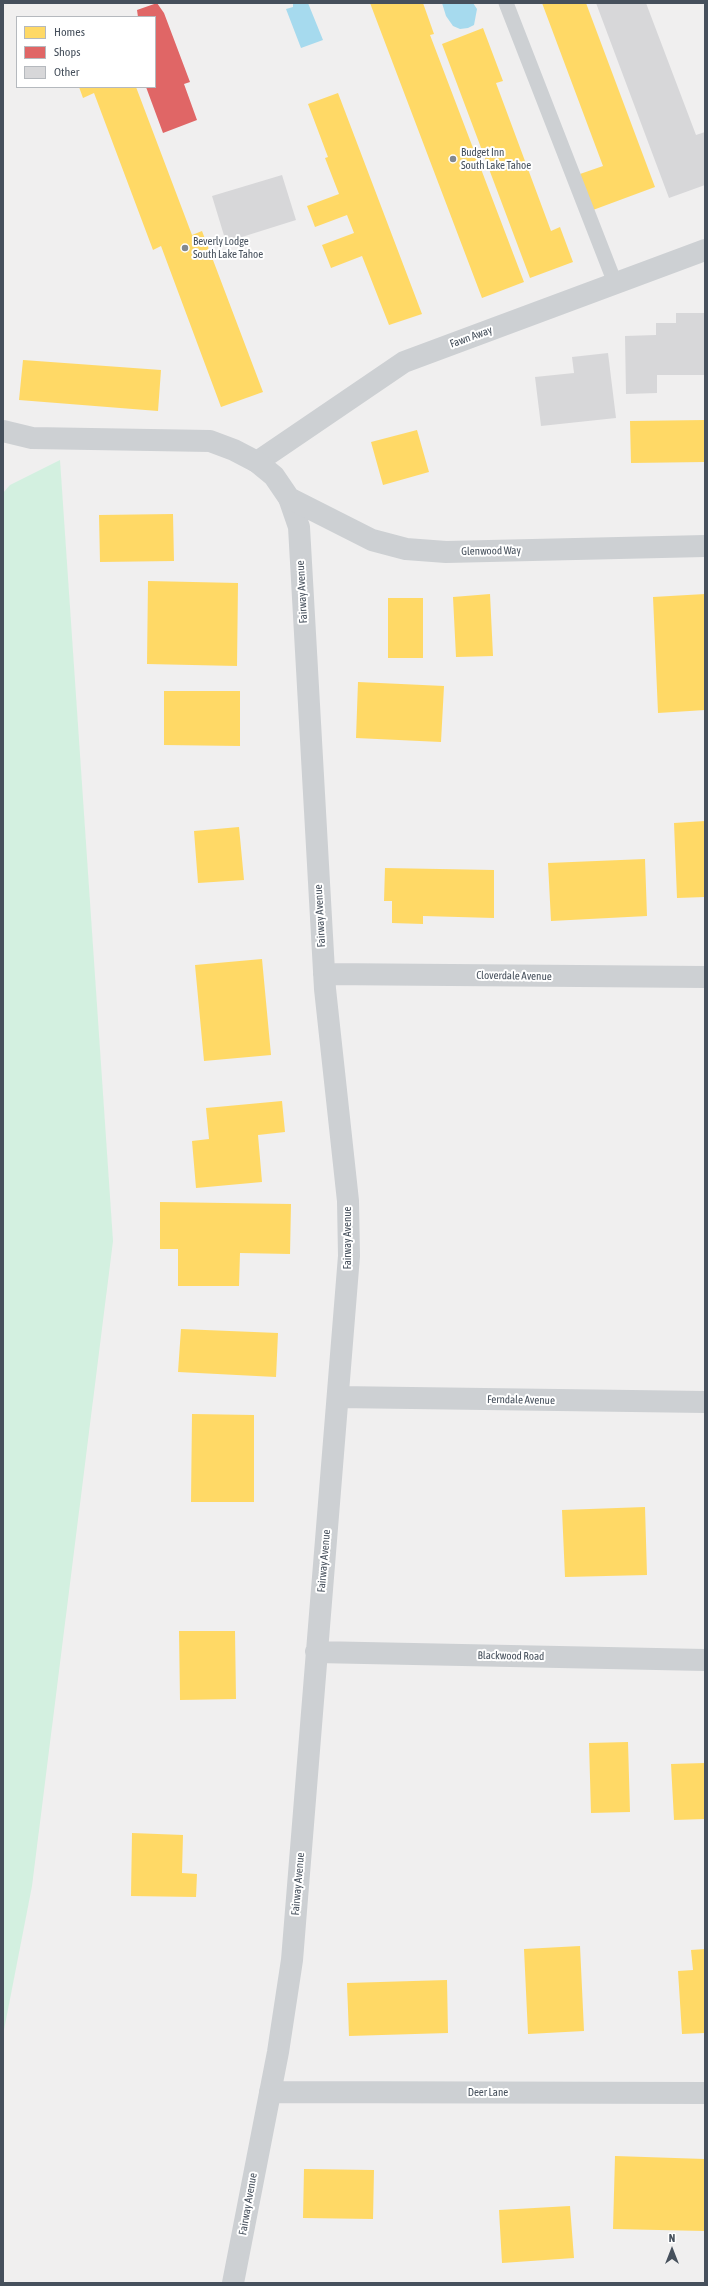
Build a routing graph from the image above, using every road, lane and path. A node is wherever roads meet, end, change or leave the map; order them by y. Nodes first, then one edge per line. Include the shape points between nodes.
1 (506, 3) edge
2 (705, 250) edge
3 (615, 283) junction
4 (5, 435) edge
5 (257, 462) junction
6 (289, 498) junction
7 (705, 546) edge
8 (324, 974) junction
9 (705, 978) edge
10 (338, 1397) junction
11 (705, 1402) edge
12 (316, 1652) junction
13 (705, 1660) edge
14 (270, 2092) junction
15 (705, 2093) edge
16 (233, 2283) edge

1 - 3 lane
2 - 3 street, Fawn Away
3 - 5 street, Fawn Away via 404,362
4 - 5 street, Fairway Avenue via 81,440 210,441
5 - 6 street, Fairway Avenue via 274,476
6 - 7 street, Glenwood Way via 372,540 406,549 446,552
6 - 8 street, Fairway Avenue via 299,527
8 - 9 street, Cloverdale Avenue
8 - 10 street, Fairway Avenue via 348,1201 349,1256
10 - 11 street, Ferndale Avenue
10 - 12 street, Fairway Avenue
12 - 13 street, Blackwood Road
12 - 14 street, Fairway Avenue via 292,1960
14 - 15 street, Deer Lane
14 - 16 street, Fairway Avenue

